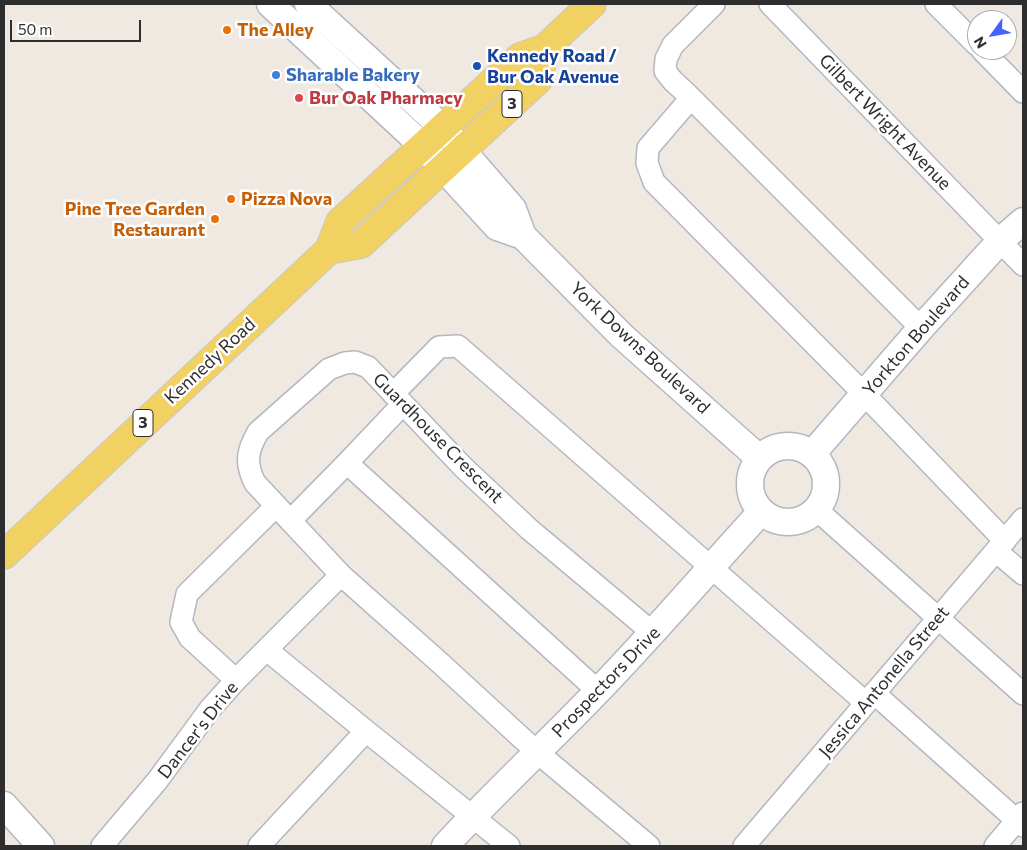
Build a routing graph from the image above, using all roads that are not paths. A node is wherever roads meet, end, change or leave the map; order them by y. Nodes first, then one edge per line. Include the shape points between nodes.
1 (270, 4) edge
2 (308, 4) edge
3 (592, 4) edge
4 (714, 4) edge
5 (770, 4) edge
6 (936, 4) edge
7 (967, 35) edge
8 (545, 48) junction
9 (992, 60) edge
10 (1023, 92) edge
11 (691, 98) junction
12 (433, 137) junction
13 (453, 159) junction
14 (1023, 221) edge
15 (1000, 241) junction
16 (329, 250) junction
17 (1023, 265) edge
18 (921, 328) junction
19 (864, 394) junction
20 (398, 399) junction
21 (812, 454) junction
22 (759, 458) junction
23 (348, 463) junction
24 (817, 510) junction
25 (760, 512) junction
26 (283, 514) junction
27 (1023, 519) edge
28 (1000, 546) junction
29 (4, 555) edge
30 (711, 567) junction
31 (1023, 574) edge
32 (341, 575) junction
33 (938, 618) junction
34 (653, 633) junction
35 (267, 650) junction
36 (236, 680) junction
37 (598, 691) junction
38 (1023, 694) edge
39 (870, 698) junction
40 (366, 731) junction
41 (538, 753) junction
42 (4, 805) edge
43 (473, 816) junction
44 (1021, 820) edge
45 (41, 846) edge
46 (102, 846) edge
47 (259, 846) edge
48 (445, 846) edge
49 (509, 846) edge
50 (649, 846) edge
51 (744, 846) edge
52 (995, 846) edge

1 - 12 street
2 - 12 street
3 - 8 main road, Kennedy Road / 3
4 - 11 street via 673,45 666,59 665,71
5 - 15 street, Gilbert Wright Avenue
6 - 7 street
8 - 12 main road, Kennedy Road / 3 via 520,58
8 - 13 main road, 3 via 538,80
9 - 10 street
11 - 18 street
11 - 19 street via 648,148 647,163 654,182
12 - 13 street, York Downs Boulevard
12 - 16 main road, Kennedy Road / 3 via 340,222
13 - 16 main road, 3 via 361,244
13 - 22 street, York Downs Boulevard via 513,210 523,236 622,336
14 - 15 street, Yorkton Boulevard
15 - 17 street, Gilbert Wright Avenue
15 - 18 street, Yorkton Boulevard
16 - 29 main road, Kennedy Road / 3
18 - 19 street, Yorkton Boulevard
19 - 21 street, Yorkton Boulevard
19 - 28 street
20 - 23 street
20 - 26 street, Guardhouse Crescent via 368,368 355,362 345,363 329,369 258,432 248,456 249,471 255,484
20 - 30 street via 439,347 458,346
20 - 34 street, Guardhouse Crescent via 529,529
21 - 22 street via 790,445 773,448
21 - 24 street via 824,471 826,481 826,491
22 - 25 street via 749,479 750,491
23 - 26 street
23 - 37 street
24 - 25 street via 807,518 783,523
24 - 33 street
25 - 30 street, Prospectors Drive
26 - 32 street, Guardhouse Crescent
26 - 36 street via 187,594 181,622 190,638
27 - 28 street, Jessica Antonella Street
28 - 31 street
28 - 33 street, Jessica Antonella Street
30 - 34 street, Prospectors Drive
30 - 39 street
32 - 35 street, Dancer's Drive
32 - 41 street, Guardhouse Crescent
33 - 38 street
33 - 39 street, Jessica Antonella Street
34 - 37 street, Prospectors Drive
35 - 36 street, Dancer's Drive
35 - 40 street
36 - 46 street, Dancer's Drive via 210,708
37 - 41 street, Prospectors Drive
39 - 44 street
39 - 51 street, Jessica Antonella Street
40 - 43 street
40 - 47 street
41 - 43 street, Prospectors Drive
41 - 50 street, Guardhouse Crescent
42 - 45 street
43 - 48 street, Prospectors Drive
43 - 49 street
44 - 52 street

